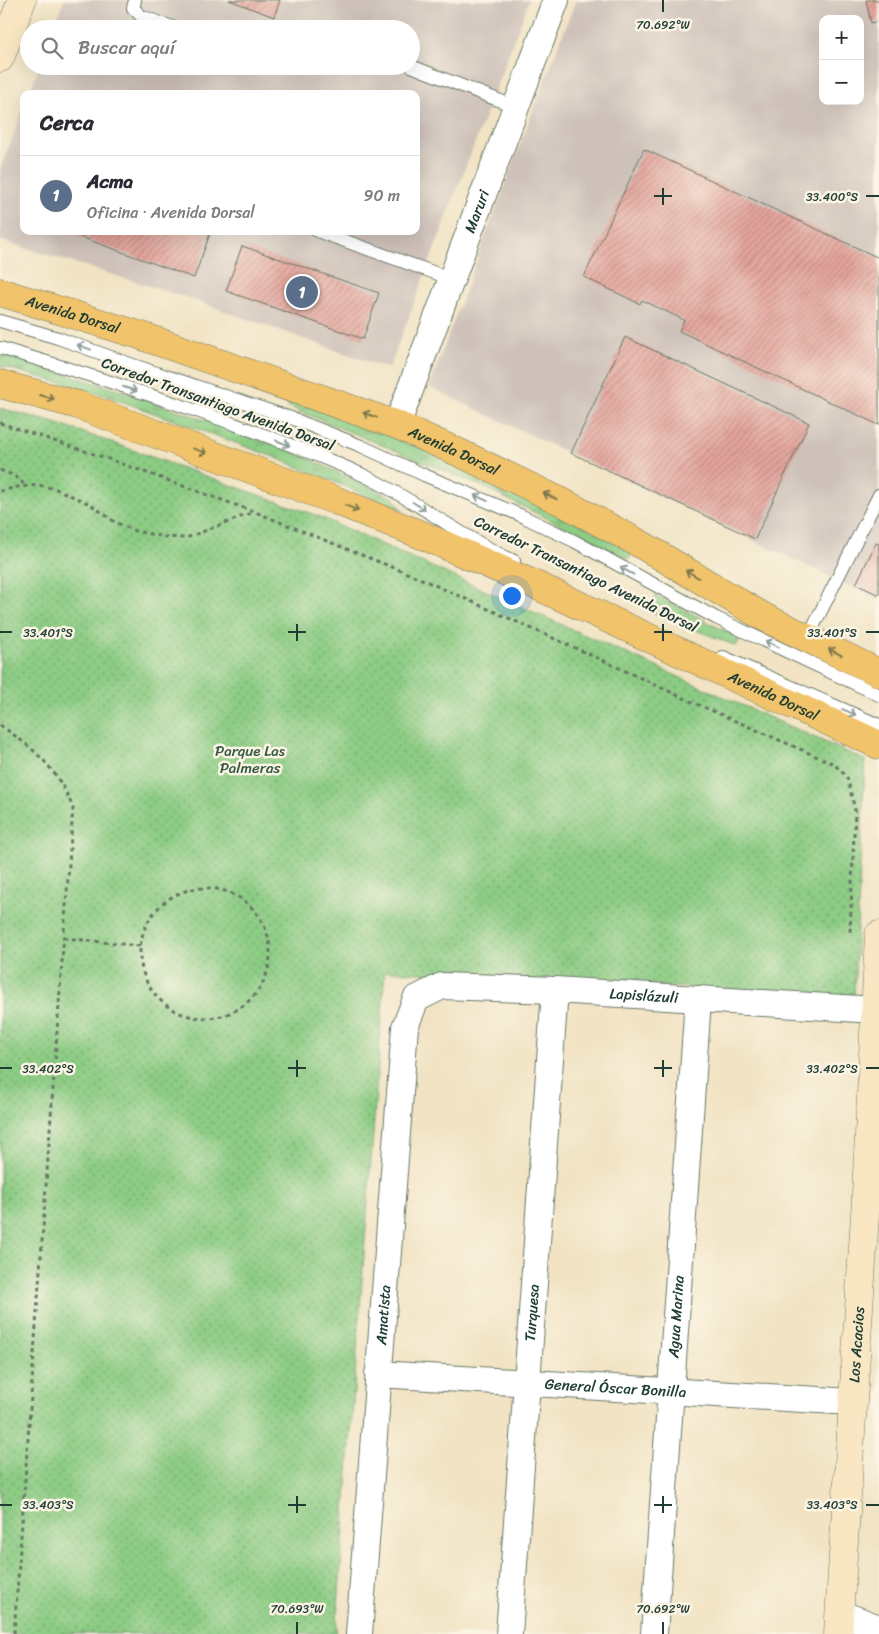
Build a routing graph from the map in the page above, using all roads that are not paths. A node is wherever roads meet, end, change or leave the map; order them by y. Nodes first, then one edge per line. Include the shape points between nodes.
1 (22, 0) edge
2 (134, 0) edge
3 (556, 0) edge
4 (152, 20) edge
5 (2, 45) edge
6 (420, 69) edge
7 (516, 106) junction
8 (328, 235) edge
9 (452, 279) junction
10 (0, 292) edge
11 (0, 321) edge
12 (0, 348) edge
13 (0, 384) edge
14 (397, 425) junction
15 (879, 495) edge
16 (527, 567) dead end
17 (807, 638) junction
18 (710, 651) dead end
19 (879, 673) edge
20 (879, 695) edge
21 (879, 725) edge
22 (879, 744) edge
23 (879, 949) edge
24 (555, 990) junction
25 (416, 999) joint
26 (698, 1000) junction
27 (875, 1010) junction
28 (872, 1217) edge
29 (378, 1374) junction
30 (528, 1382) junction
31 (671, 1391) junction
32 (852, 1402) junction
33 (838, 1624) edge
34 (879, 1628) edge
35 (360, 1634) edge
36 (509, 1634) edge
37 (654, 1634) edge

1 - 5 street
2 - 4 lane via 133,8 141,16
3 - 7 street, Maruri
6 - 7 lane
7 - 9 street, Maruri
8 - 9 lane
9 - 14 street, Maruri
14 -> 10 main road, Avenida Dorsal via 140,336
20 -> 11 lane, Corredor Transantiago Avenida Dorsal via 716,618 520,515 361,446 291,418
12 -> 16 lane, Corredor Transantiago Avenida Dorsal via 173,403 329,460 385,486 472,539
13 -> 22 main road, Avenida Dorsal via 78,405 424,536
17 -> 14 main road, Avenida Dorsal via 762,616 564,503
15 - 17 lane
19 -> 17 main road, Avenida Dorsal
18 -> 21 lane, Corredor Transantiago Avenida Dorsal
23 - 27 street, Los Acacios
24 - 25 street, Lapislázuli via 442,986
24 - 26 street, Lapislázuli
24 - 30 street, Turquesa
25 - 29 street, Amatista via 405,1028
26 - 27 street, Lapislázuli
26 - 31 street, Agua Marina
27 - 28 street, Los Acacios
28 - 32 street, Los Acacios
29 - 30 street, General Óscar Bonilla
29 - 35 street, Amatista
30 - 31 street, General Óscar Bonilla
30 - 36 street, Turquesa
31 - 32 street, General Óscar Bonilla
31 - 37 street, Agua Marina
32 - 33 street, Los Acacios
33 - 34 street

